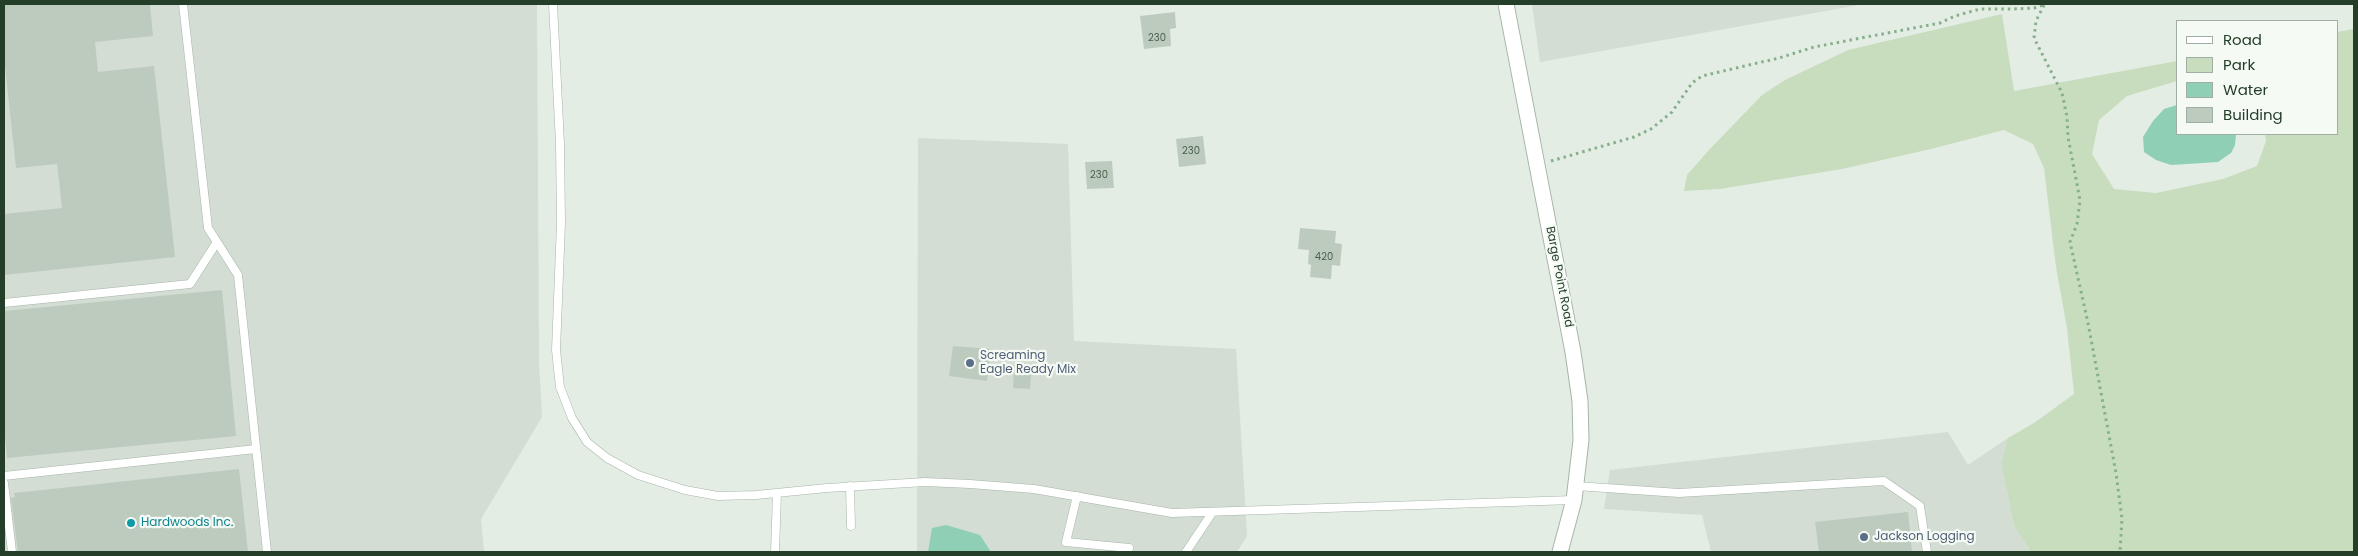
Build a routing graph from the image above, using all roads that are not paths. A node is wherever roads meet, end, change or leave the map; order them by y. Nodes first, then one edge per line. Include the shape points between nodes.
1 (182, 4) edge
2 (553, 4) edge
3 (1506, 4) edge
4 (217, 242) junction
5 (4, 303) edge
6 (256, 449) junction
7 (4, 476) edge
8 (4, 483) edge
9 (850, 486) junction
10 (777, 493) junction
11 (1575, 493) junction
12 (1077, 496) junction
13 (1212, 513) junction
14 (851, 526) dead end
15 (12, 552) edge
16 (267, 552) edge
17 (775, 552) edge
18 (1128, 552) edge
19 (1186, 552) edge
20 (1560, 552) edge
21 (1927, 552) edge

1 - 4 lane via 208,228
2 - 10 lane via 561,223 556,350 560,387 572,418 587,442 607,458 638,475 685,490 718,496
3 - 11 street, Barge Point Road via 1580,401 1581,440
4 - 5 lane via 190,284
4 - 6 lane via 238,275
6 - 7 lane
6 - 16 lane
8 - 15 lane
9 - 10 lane
9 - 12 lane via 925,482 1034,489
9 - 14 lane
10 - 17 lane
11 - 13 lane
11 - 20 street, Barge Point Road
11 - 21 lane via 1679,493 1884,481 1920,506
12 - 13 lane via 1172,513
12 - 18 lane via 1066,542 1128,548
13 - 19 lane

